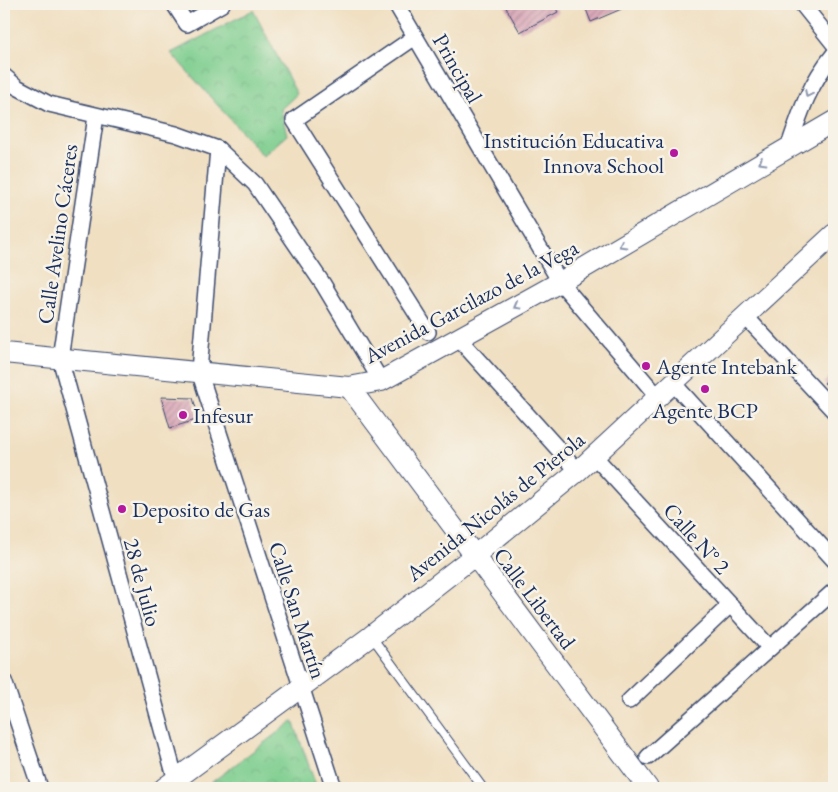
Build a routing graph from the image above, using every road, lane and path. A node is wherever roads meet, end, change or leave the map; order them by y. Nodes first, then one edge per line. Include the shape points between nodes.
1 (174, 4) edge
2 (222, 4) edge
3 (396, 4) edge
4 (802, 4) edge
5 (415, 37) junction
6 (834, 44) edge
7 (834, 54) edge
8 (4, 76) edge
9 (96, 116) junction
10 (834, 121) edge
11 (790, 146) junction
12 (218, 149) junction
13 (834, 234) edge
14 (560, 282) junction
15 (745, 316) junction
16 (428, 332) dead end
17 (459, 339) junction
18 (4, 352) edge
19 (60, 358) junction
20 (199, 371) junction
21 (381, 382) junction
22 (349, 387) junction
23 (666, 390) junction
24 (834, 411) edge
25 (594, 456) junction
26 (578, 471) junction
27 (474, 556) junction
28 (834, 560) edge
29 (834, 592) edge
30 (730, 606) junction
31 (371, 636) junction
32 (770, 648) junction
33 (4, 682) edge
34 (301, 689) junction
35 (629, 701) dead end
36 (648, 757) dead end
37 (172, 785) edge
38 (40, 788) edge
39 (334, 788) edge
40 (483, 788) edge
41 (648, 788) edge

1 - 2 street via 187,24
3 - 5 street, Principal
4 - 6 street
5 - 14 street, Principal
5 - 16 street via 294,120
7 -> 11 street via 817,75
8 - 9 street via 49,104
9 - 12 street via 176,134
9 - 19 street, Calle Avelino Cáceres
10 - 11 street, Avenida Garcilazo de la Vega
11 -> 14 street, Avenida Garcilazo de la Vega
12 - 20 street, Calle San Martín
12 - 21 street via 255,184 323,284
13 - 15 street, Avenida Nicolás de Pierola
14 -> 17 street, Avenida Garcilazo de la Vega
14 - 23 street, Principal
15 - 23 street, Avenida Nicolás de Pierola
15 - 24 street
17 - 21 street, Avenida Garcilazo de la Vega
17 - 26 street
18 - 19 street, Avenida Garcilazo de la Vega
19 - 20 street, Avenida Garcilazo de la Vega
19 - 37 street, 28 de Julio
20 - 22 street, Avenida Garcilazo de la Vega
20 - 34 street, Calle San Martín
21 - 22 street, Avenida Garcilazo de la Vega
22 - 27 street, Calle Libertad
23 - 25 street, Avenida Nicolás de Pierola
23 - 28 street, Principal
25 - 26 street, Avenida Nicolás de Pierola
25 - 30 street, Calle N° 2
26 - 27 street, Avenida Nicolás de Pierola
27 - 31 street, Avenida Nicolás de Pierola
27 - 41 street, Calle Libertad
29 - 32 street
30 - 32 street, Calle N° 2
30 - 35 street
31 - 34 street, Avenida Nicolás de Pierola
31 - 40 lane
32 - 36 street
33 - 38 street
34 - 37 street, Avenida Nicolás de Pierola
34 - 39 street, Calle San Martín

